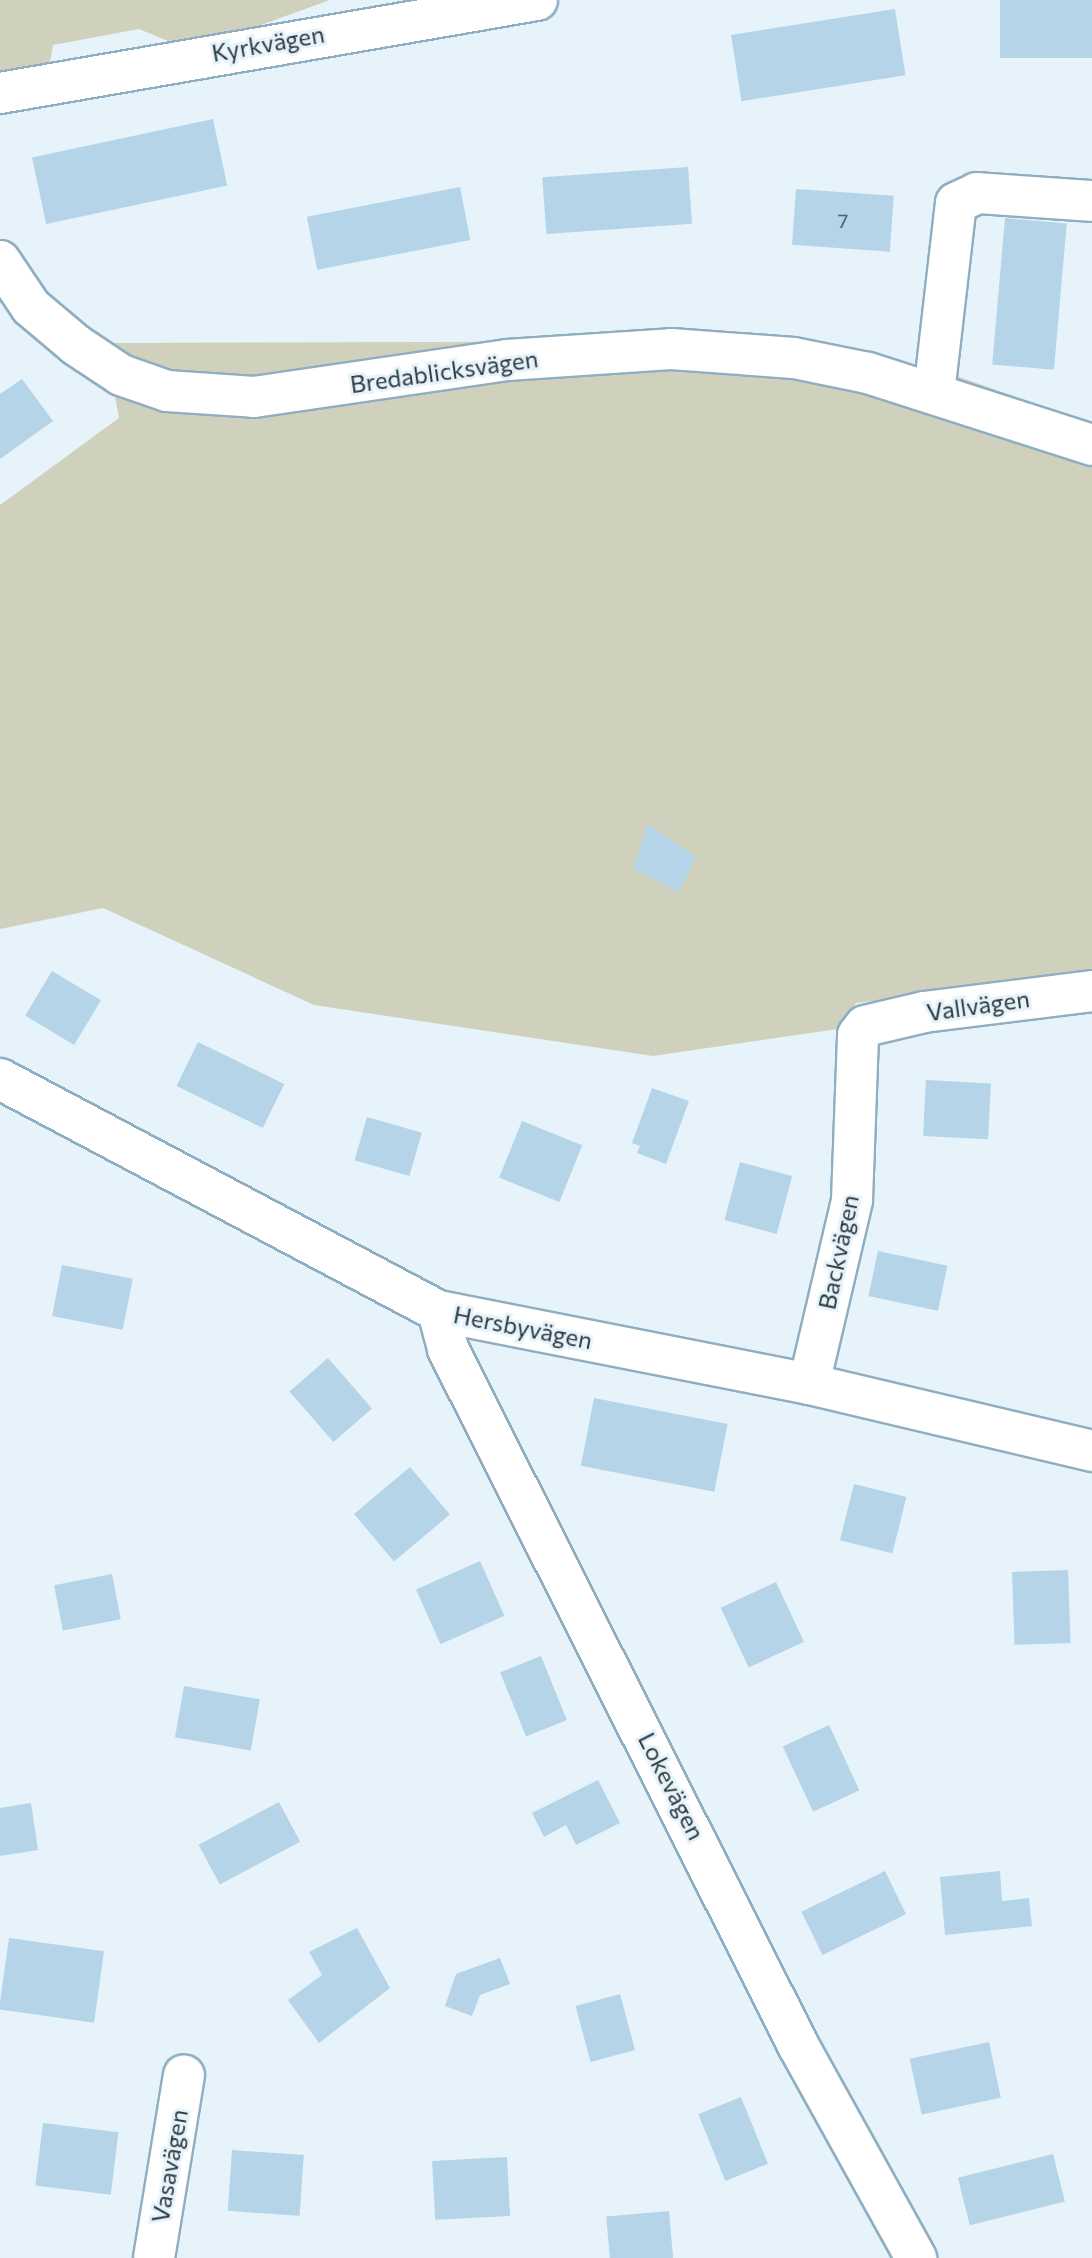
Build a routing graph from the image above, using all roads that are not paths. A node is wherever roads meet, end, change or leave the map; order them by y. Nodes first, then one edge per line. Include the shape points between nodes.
1 (537, 0) edge
2 (0, 93) edge
3 (1092, 201) edge
4 (0, 261) edge
5 (934, 393) junction
6 (1092, 445) edge
7 (1092, 991) edge
8 (865, 1026) joint
9 (0, 1079) edge
10 (438, 1311) junction
11 (809, 1384) junction
12 (1092, 1451) edge
13 (184, 2075) dead end
14 (154, 2258) edge
15 (916, 2258) edge

1 - 2 street, Kyrkvägen
3 - 5 street via 977,193 956,203
4 - 5 street, Bredablicksvägen via 31,307 121,375 212,398 507,360 671,349 794,358
5 - 6 street, Bredablicksvägen
7 - 8 street, Vallvägen
8 - 11 street, Backvägen via 858,1035 852,1200
9 - 10 street, Hersbyvägen
10 - 11 street, Hersbyvägen
10 - 15 street, Lokevägen via 448,1349 820,2088
11 - 12 street, Hersbyvägen
13 - 14 street, Vasavägen

